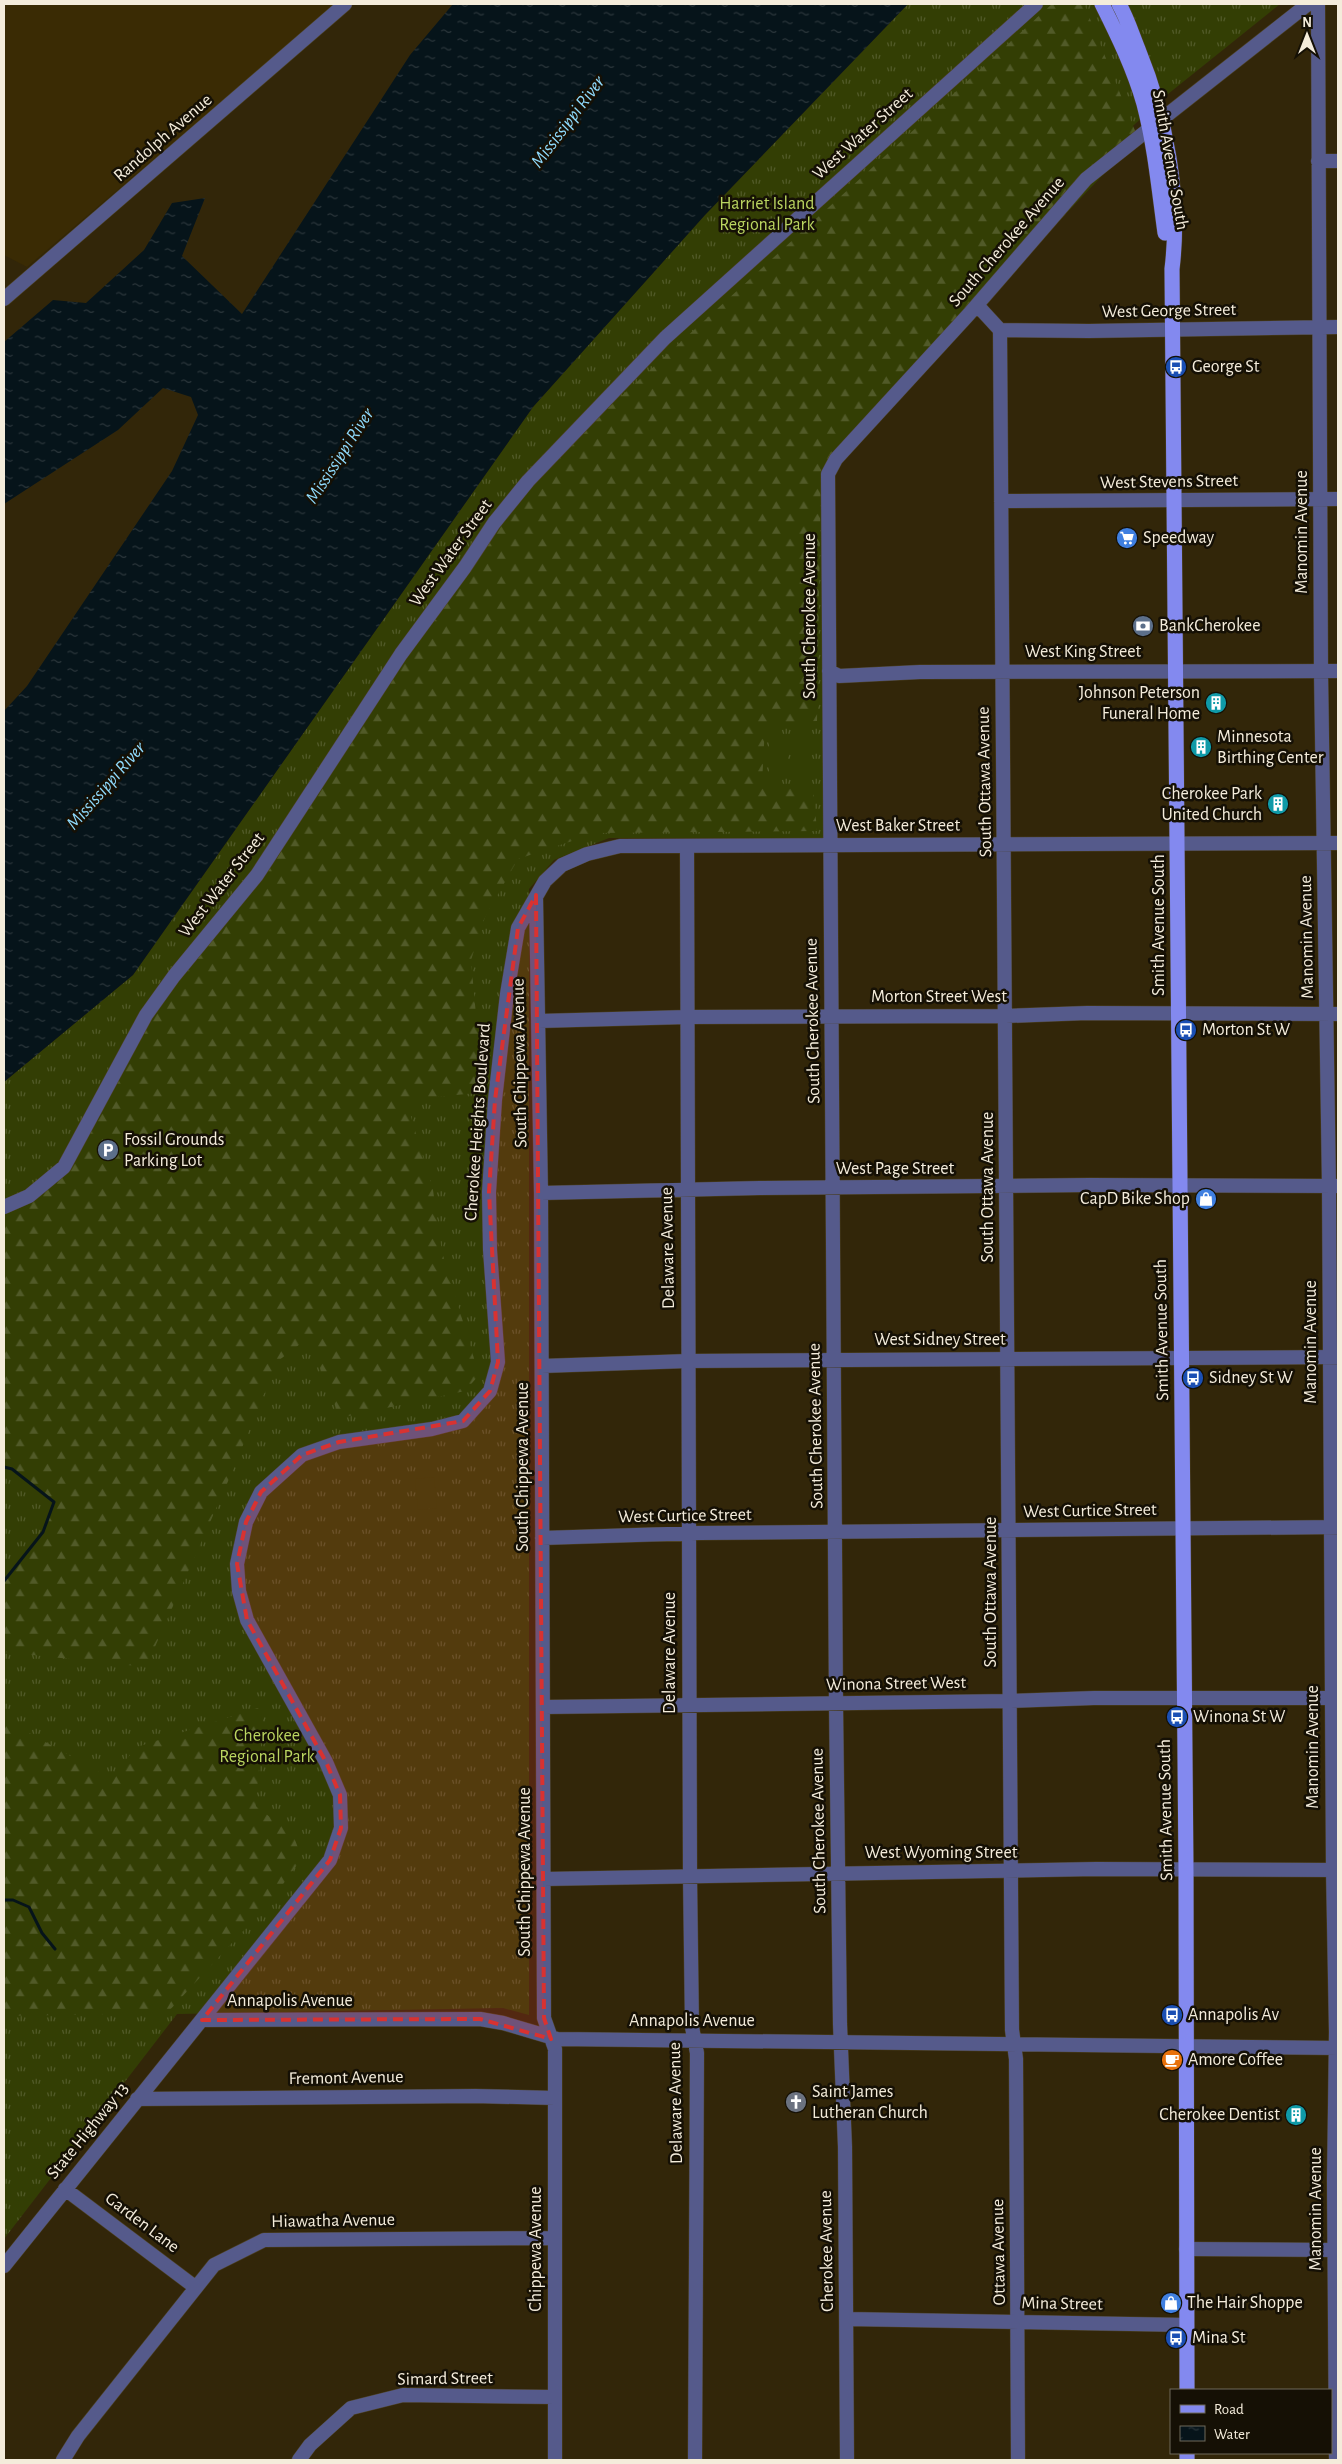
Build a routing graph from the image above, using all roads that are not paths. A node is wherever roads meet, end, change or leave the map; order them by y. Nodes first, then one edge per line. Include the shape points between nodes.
1 (345, 4) edge
2 (1036, 4) edge
3 (1102, 4) edge
4 (1119, 4) edge
5 (1308, 4) edge
6 (1318, 4) edge
7 (1149, 100) junction
8 (1162, 119) junction
9 (1149, 129) junction
10 (1338, 160) edge
11 (1318, 161) junction
12 (1172, 269) junction
13 (4, 299) edge
14 (977, 306) junction
15 (1319, 327) junction
16 (1338, 327) edge
17 (1000, 330) junction
18 (1173, 330) junction
19 (1321, 500) junction
20 (1338, 500) edge
21 (1001, 501) junction
22 (1173, 501) junction
23 (1175, 670) junction
24 (829, 671) junction
25 (1338, 671) edge
26 (1003, 672) junction
27 (1321, 672) junction
28 (1331, 843) edge
29 (1005, 844) junction
30 (1177, 844) junction
31 (687, 846) junction
32 (830, 846) junction
33 (536, 895) junction
34 (1178, 1013) junction
35 (1332, 1014) edge
36 (831, 1016) junction
37 (1006, 1016) junction
38 (687, 1017) junction
39 (539, 1021) junction
40 (1179, 1185) junction
41 (1333, 1186) edge
42 (1007, 1187) junction
43 (834, 1188) junction
44 (686, 1189) junction
45 (541, 1194) junction
46 (4, 1208) edge
47 (1181, 1356) junction
48 (1334, 1357) edge
49 (834, 1359) junction
50 (1008, 1359) junction
51 (688, 1361) junction
52 (542, 1366) junction
53 (1334, 1527) edge
54 (1182, 1529) junction
55 (1010, 1530) junction
56 (836, 1532) junction
57 (688, 1533) junction
58 (542, 1538) junction
59 (1335, 1698) edge
60 (1184, 1699) junction
61 (1011, 1701) junction
62 (690, 1704) junction
63 (836, 1704) junction
64 (544, 1707) junction
65 (1186, 1870) junction
66 (1335, 1870) edge
67 (839, 1872) junction
68 (1012, 1872) junction
69 (690, 1876) junction
70 (544, 1878) junction
71 (202, 2020) junction
72 (551, 2038) junction
73 (694, 2040) junction
74 (842, 2041) junction
75 (1014, 2043) junction
76 (1186, 2046) junction
77 (1337, 2048) edge
78 (555, 2098) junction
79 (137, 2099) junction
80 (1336, 2181) edge
81 (65, 2189) junction
82 (555, 2238) junction
83 (1186, 2249) junction
84 (1334, 2250) junction
85 (4, 2266) edge
86 (195, 2287) junction
87 (847, 2319) junction
88 (1018, 2322) junction
89 (1186, 2325) junction
90 (1187, 2389) edge
91 (555, 2397) junction
92 (63, 2460) edge
93 (299, 2460) edge
94 (555, 2460) edge
95 (695, 2460) edge
96 (847, 2460) edge
97 (1018, 2460) edge
98 (1336, 2460) edge

1 - 13 street, Randolph Avenue
2 - 46 street, West Water Street via 665,338 528,481 494,523 402,654 257,875 146,1015 64,1167 30,1196
3 - 7 main road, Smith Avenue South
4 - 7 main road, Smith Avenue South via 1126,17
5 - 8 street
6 - 11 street, Manomin Avenue
7 - 8 main road, Smith Avenue South
7 - 9 main road, Smith Avenue South
8 - 12 main road, Smith Avenue South via 1171,182
9 - 12 main road, Smith Avenue South
9 - 14 street, South Cherokee Avenue via 1086,179
10 - 11 street
11 - 15 street, Manomin Avenue
12 - 18 main road, Smith Avenue South
14 - 17 street
14 - 24 street, South Cherokee Avenue via 831,466 828,474
15 - 16 street, West George Street
15 - 18 street, West George Street
15 - 19 street, Manomin Avenue
17 - 18 street, West George Street
17 - 21 street, South Ottawa Avenue
18 - 22 main road, Smith Avenue South
19 - 20 street, West Stevens Street
19 - 22 street, West Stevens Street
19 - 27 street, Manomin Avenue
21 - 22 street, West Stevens Street
21 - 26 street, South Ottawa Avenue
22 - 23 main road, Smith Avenue South
23 - 26 street, West King Street
23 - 27 street, West King Street
23 - 30 main road, Smith Avenue South
24 - 26 street, West King Street via 839,676
24 - 32 street, South Cherokee Avenue
25 - 27 street, West King Street
26 - 29 street, South Ottawa Avenue
27 - 28 street, Manomin Avenue
28 - 30 street, West Baker Street
28 - 35 street, Manomin Avenue
29 - 30 street, West Baker Street
29 - 32 street, West Baker Street
29 - 37 street, South Ottawa Avenue
30 - 34 main road, Smith Avenue South
31 - 32 street, West Baker Street
31 - 33 street, West Baker Street via 620,846 587,854 562,866 545,881
31 - 38 street, Delaware Avenue
32 - 36 street, South Cherokee Avenue
33 - 39 street, South Chippewa Avenue
33 - 71 street, Cherokee Heights Boulevard via 518,928 495,1100 489,1212 498,1362 490,1390 462,1421 432,1429 339,1442 302,1455 261,1492 246,1522 237,1564 248,1620 326,1762 340,1795 341,1828 330,1860
34 - 35 street, Morton Street West
34 - 37 street, Morton Street West
34 - 40 main road, Smith Avenue South
35 - 41 street, Manomin Avenue
36 - 37 street, Morton Street West
36 - 38 street, Morton Street West
36 - 43 street, South Cherokee Avenue
37 - 42 street, South Ottawa Avenue
38 - 39 street, Morton Street West
38 - 44 street, Delaware Avenue
39 - 45 street, South Chippewa Avenue
40 - 41 street, West Page Street
40 - 42 street, West Page Street
40 - 47 main road, Smith Avenue South
41 - 48 street, Manomin Avenue
42 - 43 street, West Page Street
42 - 50 street, South Ottawa Avenue
43 - 44 street, West Page Street
43 - 49 street, South Cherokee Avenue
44 - 45 street, West Page Street
44 - 51 street, Delaware Avenue
45 - 52 street, South Chippewa Avenue
47 - 48 street, West Sidney Street
47 - 50 street, West Sidney Street
47 - 54 main road, Smith Avenue South
48 - 53 street, Manomin Avenue
49 - 50 street, West Sidney Street
49 - 51 street, West Sidney Street
49 - 56 street, South Cherokee Avenue
50 - 55 street, South Ottawa Avenue
51 - 52 street, West Sidney Street
51 - 57 street, Delaware Avenue
52 - 58 street, South Chippewa Avenue
53 - 54 street, West Curtice Street
53 - 59 street, Manomin Avenue
54 - 55 street, West Curtice Street
54 - 60 main road, Smith Avenue South
55 - 56 street, West Curtice Street
55 - 61 street, South Ottawa Avenue
56 - 57 street, West Curtice Street
56 - 63 street, South Cherokee Avenue
57 - 58 street, West Curtice Street
57 - 62 street, Delaware Avenue
58 - 64 street, South Chippewa Avenue
59 - 60 street, Winona Street West
59 - 66 street, Manomin Avenue
60 - 61 street, Winona Street West
60 - 65 main road, Smith Avenue South
61 - 63 street, Winona Street West
61 - 68 street, South Ottawa Avenue
62 - 63 street, Winona Street West
62 - 64 street, Winona Street West
62 - 69 street, Delaware Avenue
63 - 67 street, South Cherokee Avenue
64 - 70 street, South Chippewa Avenue
65 - 66 street, West Wyoming Street
65 - 68 street, West Wyoming Street
65 - 76 main road, Smith Avenue South
66 - 77 street, Manomin Avenue
67 - 68 street, West Wyoming Street
67 - 69 street, West Wyoming Street
67 - 74 street, South Cherokee Avenue
68 - 75 street, South Ottawa Avenue
69 - 70 street, West Wyoming Street
69 - 73 street, Delaware Avenue
70 - 72 street, South Chippewa Avenue via 545,2023
71 - 72 street, Annapolis Avenue via 480,2019
71 - 79 street, State Highway 13
72 - 73 street, Annapolis Avenue
72 - 78 street, Chippewa Avenue via 555,2049
73 - 74 street, Annapolis Avenue
73 - 95 street, Delaware Avenue via 697,2053
74 - 75 street, Annapolis Avenue
74 - 87 street, Cherokee Avenue
75 - 76 street, Annapolis Avenue
75 - 88 street, Ottawa Avenue
76 - 77 street, Annapolis Avenue
76 - 83 main road, Smith Avenue South
77 - 80 street, Manomin Avenue
78 - 79 street, Fremont Avenue
78 - 82 street, Chippewa Avenue
79 - 81 street, State Highway 13
80 - 84 street, Manomin Avenue
81 - 85 street, State Highway 13
81 - 86 street, Garden Lane
82 - 86 street, Hiawatha Avenue via 264,2240 214,2265
82 - 91 street, Chippewa Avenue
83 - 84 street
83 - 89 main road, Smith Avenue South
84 - 98 street, Manomin Avenue
86 - 92 street, Hiawatha Avenue via 78,2436
87 - 88 street, Mina Street
87 - 96 street, Cherokee Avenue
88 - 89 street, Mina Street
88 - 97 street, Ottawa Avenue
89 - 90 main road, Smith Avenue South
91 - 93 street, Simard Street via 403,2395 351,2408 310,2445
91 - 94 street, Chippewa Avenue

